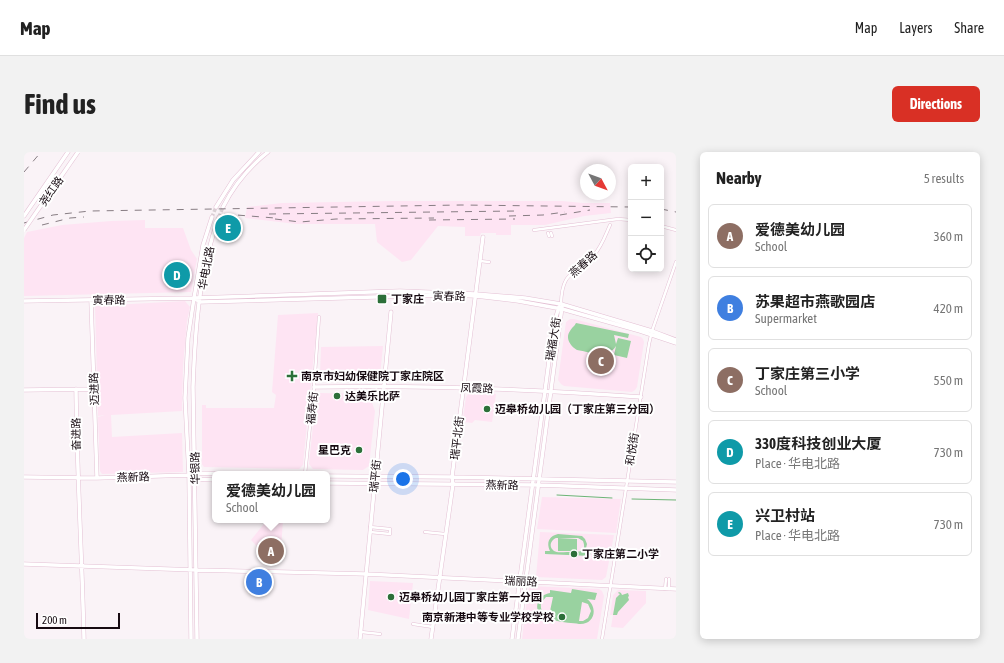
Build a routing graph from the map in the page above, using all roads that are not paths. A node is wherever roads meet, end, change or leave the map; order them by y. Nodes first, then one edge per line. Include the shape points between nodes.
1 (68, 152) edge
2 (78, 152) edge
3 (260, 152) edge
4 (268, 152) edge
5 (216, 207) tunnel mouth
6 (223, 207) tunnel mouth
7 (24, 216) edge
8 (212, 217) tunnel mouth
9 (219, 217) tunnel mouth
10 (628, 220) edge
11 (610, 225) dead end
12 (664, 227) edge
13 (24, 230) edge
14 (534, 230) dead end
15 (676, 230) edge
16 (483, 237) dead end
17 (480, 261) junction
18 (489, 262) dead end
19 (676, 262) edge
20 (476, 295) junction
21 (200, 297) junction
22 (194, 298) junction
23 (91, 300) junction
24 (24, 301) edge
25 (200, 302) junction
26 (562, 304) junction
27 (560, 309) junction
28 (391, 312) dead end
29 (319, 317) dead end
30 (652, 333) junction
31 (676, 340) edge
32 (676, 343) edge
33 (385, 386) junction
34 (314, 387) junction
35 (464, 388) junction
36 (94, 389) junction
37 (24, 390) edge
38 (76, 390) junction
39 (545, 390) junction
40 (550, 390) junction
41 (641, 397) junction
42 (305, 471) edge
43 (195, 473) junction
44 (212, 473) edge
45 (189, 475) junction
46 (24, 476) edge
47 (330, 476) edge
48 (375, 477) junction
49 (452, 477) junction
50 (78, 478) junction
51 (97, 478) junction
52 (195, 479) junction
53 (534, 479) junction
54 (540, 479) junction
55 (212, 480) edge
56 (627, 481) junction
57 (676, 482) edge
58 (330, 483) edge
59 (374, 484) junction
60 (453, 484) junction
61 (533, 485) junction
62 (539, 485) junction
63 (626, 488) junction
64 (676, 490) edge
65 (370, 527) junction
66 (370, 532) junction
67 (425, 532) dead end
68 (445, 534) junction
69 (24, 564) edge
70 (82, 566) junction
71 (190, 570) junction
72 (196, 570) junction
73 (366, 574) junction
74 (439, 577) junction
75 (668, 579) dead end
76 (521, 581) junction
77 (526, 581) junction
78 (611, 585) junction
79 (667, 589) junction
80 (676, 589) edge
81 (412, 624) dead end
82 (433, 627) junction
83 (360, 632) junction
84 (380, 634) dead end
85 (84, 639) edge
86 (191, 639) edge
87 (197, 639) edge
88 (360, 639) edge
89 (431, 639) edge
90 (512, 639) edge
91 (518, 639) edge
92 (602, 639) edge

1 - 7 street, 尧红路
2 - 13 street, 尧红路, bridge
3 - 5 street via 233,180
4 - 6 street via 242,177
8 - 22 street, 华电北路 via 203,245
9 - 21 street, 华电北路 via 212,235
10 - 14 street via 618,219 550,232
11 - 26 street, 燕春路 via 601,246 593,256 566,280
12 - 15 street
16 - 17 street, 瑞平北街
17 - 18 street
17 - 20 street, 瑞平北街
19 - 30 street, 和悦街
20 - 21 street, 寅春路 via 400,291
20 - 25 street, 寅春路
20 - 26 street, 寅春路 via 525,298
20 - 27 street, 寅春路
20 - 35 street, 瑞平北街
21 - 22 street, 寅春路
21 - 25 street, 华银路
22 - 23 street, 寅春路
22 - 25 street
22 - 45 street, 华银路 via 188,338 185,398
23 - 24 street, 寅春路
23 - 36 street, 迈进路
25 - 43 street, 华银路 via 195,346
26 - 27 street, 瑞福大街
26 - 30 street, 寅春路
27 - 30 street, 寅春路
27 - 39 street, 瑞福大街 via 554,323
27 - 40 street, 瑞福大街
28 - 33 street, 瑞平街
29 - 34 street, 福寿街
30 - 31 street, 寅春路
30 - 32 street, 寅春路
30 - 41 street, 和悦街
33 - 34 street, 凤霞路
33 - 35 street, 凤霞路
33 - 48 street, 瑞平街
34 - 42 street, 福寿街
35 - 39 street, 凤霞路
35 - 49 street, 瑞平北街
36 - 38 street
36 - 51 street, 迈进路
37 - 38 street
38 - 50 street, 奋进路
39 - 40 street, 凤霞路
39 - 53 street, 瑞福大街
40 - 41 street, 凤霞路
40 - 54 street, 瑞福大街
41 - 56 street, 和悦街
43 - 44 street, 燕新路
43 - 45 street, 燕新路
43 - 52 street, 华银路
45 - 51 street, 燕新路
45 - 52 street
45 - 71 street, 华银路
46 - 50 street, 燕新路
47 - 48 street, 燕新路
48 - 49 street, 燕新路
48 - 59 street, 瑞平街
49 - 53 street, 燕新路
49 - 60 street, 瑞平北街
50 - 51 street, 燕新路
50 - 70 street, 奋进路
52 - 55 street
52 - 72 street, 华银路
53 - 54 street, 燕新路
53 - 61 street, 瑞福大街
54 - 56 street, 燕新路
54 - 62 street, 瑞福大街
56 - 57 street, 燕新路
56 - 63 street, 和悦街
58 - 59 street, 燕新路
59 - 60 street, 燕新路
59 - 65 street, 瑞平街
60 - 61 street, 燕新路
60 - 68 street, 瑞平北街
61 - 62 street, 燕新路
61 - 76 street, 瑞福大街
62 - 63 street, 燕新路
62 - 77 street, 瑞福大街
63 - 64 street, 燕新路
63 - 78 street, 和悦街
65 - 66 street, 瑞平街
65 - 66 street via 390,529 390,534
66 - 73 street, 瑞平街
67 - 68 street
68 - 74 street, 瑞平北街
69 - 70 street, 瑞丽路
70 - 71 street, 瑞丽路
70 - 85 street, 奋进路
71 - 72 street, 瑞丽路
71 - 86 street, 华银路
72 - 73 street, 瑞丽路
72 - 87 street, 华银路
73 - 74 street, 瑞丽路
73 - 83 street, 瑞平街
74 - 76 street, 瑞丽路
74 - 82 street, 瑞平北街
75 - 79 street
76 - 77 street, 瑞丽路
76 - 90 street, 瑞福大街
77 - 78 street, 瑞丽路
77 - 91 street, 瑞福大街
78 - 79 street, 瑞丽路
78 - 92 street, 和悦街
79 - 80 street, 瑞丽路
81 - 82 street
82 - 89 street, 瑞平北街
83 - 84 street
83 - 88 street, 瑞平街

